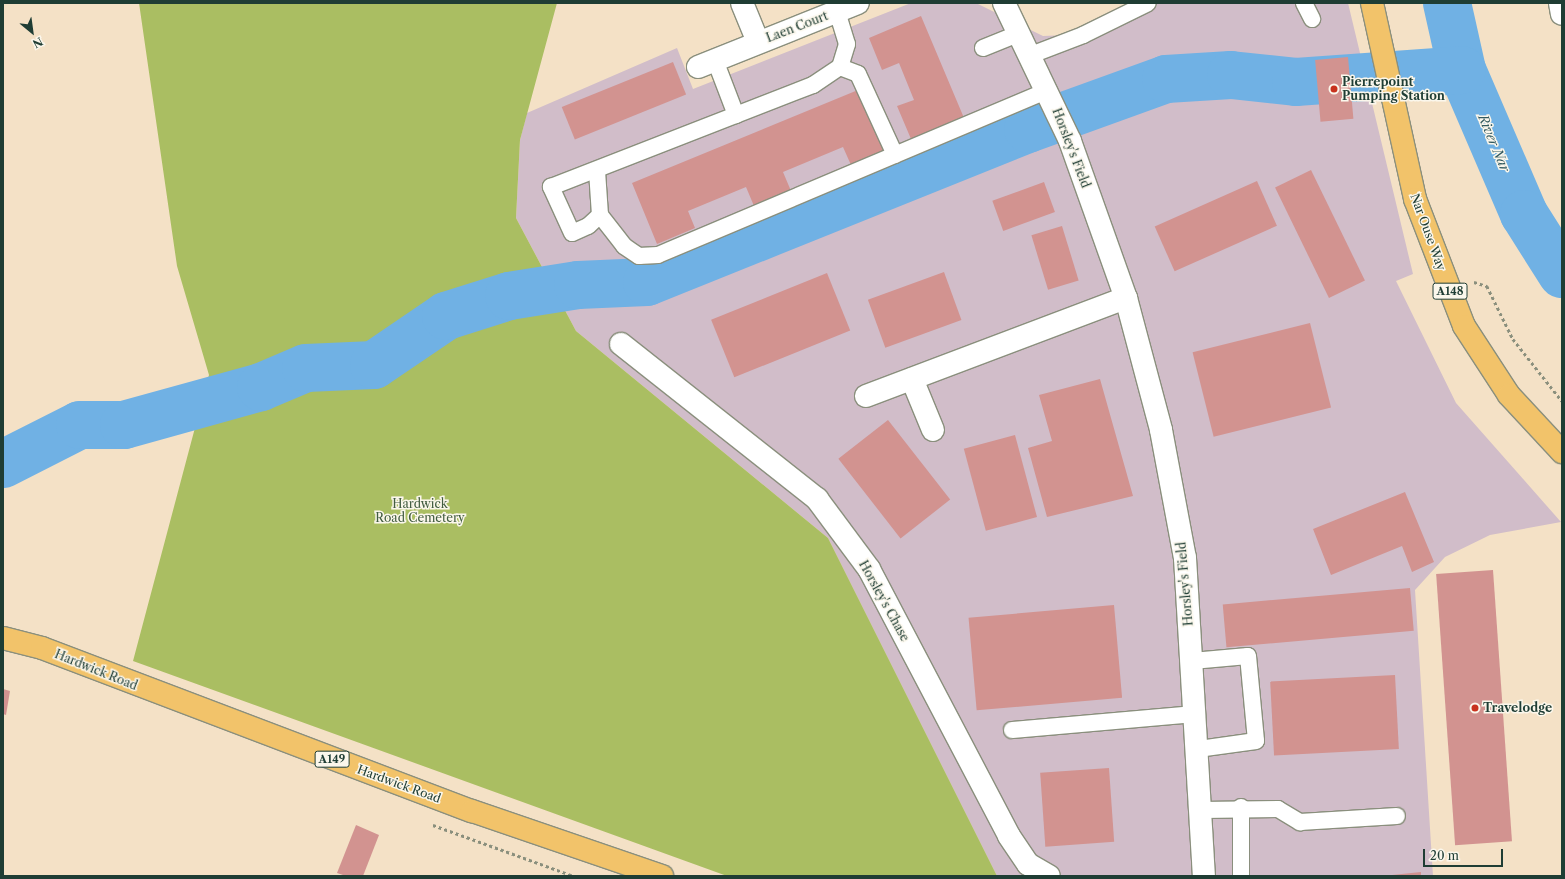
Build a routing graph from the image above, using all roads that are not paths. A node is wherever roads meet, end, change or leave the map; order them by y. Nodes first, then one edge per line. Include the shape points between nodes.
1 (742, 3) edge
2 (858, 3) edge
3 (1004, 3) edge
4 (1148, 3) edge
5 (1304, 3) edge
6 (1372, 3) edge
7 (1560, 3) edge
8 (837, 11) junction
9 (1562, 14) edge
10 (1312, 19) dead end
11 (1020, 33) junction
12 (758, 42) junction
13 (983, 48) dead end
14 (1031, 55) junction
15 (706, 64) joint
16 (840, 67) junction
17 (1051, 95) junction
18 (736, 115) junction
19 (895, 155) junction
20 (598, 171) junction
21 (600, 215) junction
22 (1126, 298) junction
23 (621, 344) dead end
24 (912, 379) junction
25 (866, 396) dead end
26 (933, 430) dead end
27 (1562, 452) edge
28 (3, 638) edge
29 (1192, 661) junction
30 (1195, 714) junction
31 (1012, 730) dead end
32 (1198, 749) junction
33 (1241, 807) junction
34 (1202, 810) junction
35 (1397, 816) dead end
36 (662, 876) edge
37 (1049, 876) edge
38 (1204, 876) edge
39 (1240, 876) edge

1 - 12 street, Laen Court
2 - 8 street, Laen Court
3 - 11 street, Horsley's Field
4 - 14 lane via 1083,35
5 - 10 lane
6 - 27 main road, Nar Ouse Way / A148 via 1391,102 1415,199 1464,326 1505,390
7 - 9 street
8 - 12 street, Laen Court
8 - 16 lane via 847,44
11 - 13 lane
11 - 14 street, Horsley's Field
12 - 15 street, Laen Court
14 - 17 street, Horsley's Field
15 - 18 lane
16 - 18 lane via 813,85
16 - 19 lane via 858,74
17 - 19 lane
17 - 22 street, Horsley's Field
18 - 20 lane
19 - 21 lane via 658,255 639,256 624,246
20 - 21 lane
20 - 21 lane via 551,187 572,233 588,226
22 - 24 street
22 - 29 street, Horsley's Field via 1161,430 1185,558
23 - 37 street, Horsley's Chase via 817,499 869,569 1009,836 1028,864
24 - 25 street
24 - 26 street
28 - 36 main road, Hardwick Road / A149 via 42,648 465,808
29 - 30 street, Horsley's Field
29 - 32 lane via 1248,656 1256,741
30 - 31 lane
30 - 32 street, Horsley's Field
32 - 34 street, Horsley's Field
33 - 34 lane
33 - 35 lane via 1278,809 1300,822
33 - 39 lane
34 - 38 street, Horsley's Field

